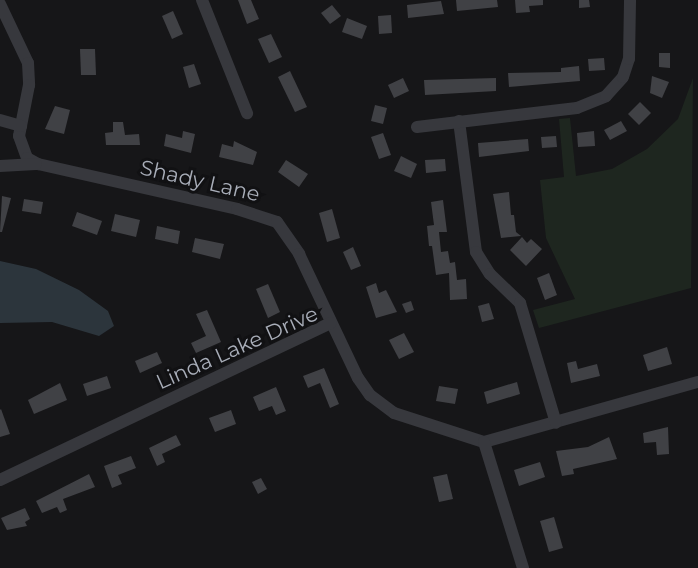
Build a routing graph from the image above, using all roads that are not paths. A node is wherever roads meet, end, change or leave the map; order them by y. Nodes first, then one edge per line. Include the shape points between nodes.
1 (202, 0) edge
2 (630, 0) edge
3 (0, 4) edge
4 (247, 113) dead end
5 (0, 120) edge
6 (459, 122) junction
7 (417, 127) dead end
8 (20, 131) junction
9 (36, 164) junction
10 (0, 166) edge
11 (331, 323) junction
12 (698, 382) edge
13 (556, 423) junction
14 (484, 442) junction
15 (0, 480) edge
16 (523, 568) edge

1 - 4 street
2 - 6 street via 629,59 623,77 606,96 577,108
3 - 8 street via 28,63 29,85
5 - 8 street
6 - 7 street
6 - 13 street via 476,252 490,274 520,303
8 - 9 street via 22,153
9 - 10 street, Shady Lane
9 - 11 street, Shady Lane via 275,220 287,231
11 - 14 street, Linda Lake Drive via 358,378 381,405 420,424
11 - 15 street, Linda Lake Drive
12 - 13 street
13 - 14 street
14 - 16 street

